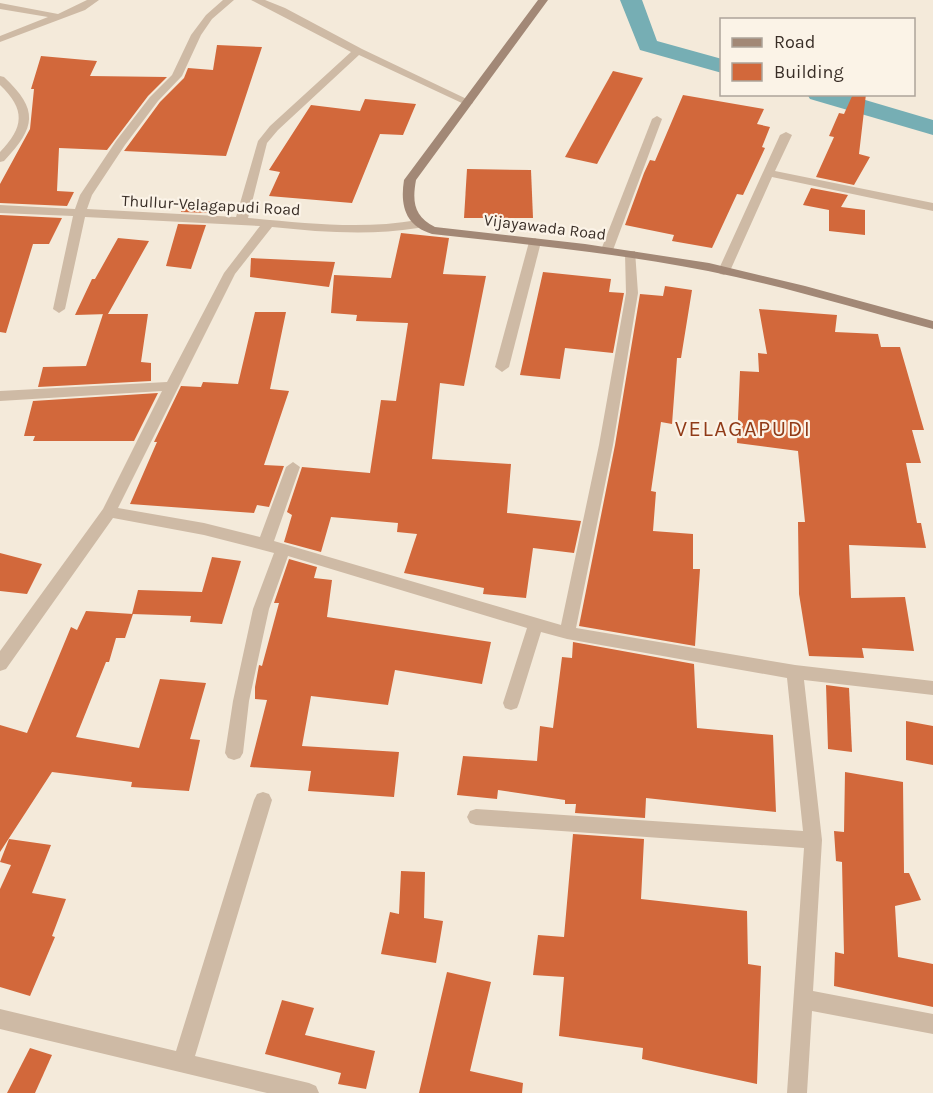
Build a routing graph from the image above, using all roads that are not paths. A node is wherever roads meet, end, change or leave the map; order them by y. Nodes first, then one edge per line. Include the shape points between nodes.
1 (94, 0) edge
2 (229, 0) edge
3 (256, 0) edge
4 (543, 0) edge
5 (0, 6) edge
6 (57, 17) junction
7 (0, 39) edge
8 (358, 51) junction
9 (0, 79) edge
10 (468, 102) junction
11 (657, 119) dead end
12 (786, 135) dead end
13 (0, 159) edge
14 (768, 173) junction
15 (933, 207) edge
16 (0, 209) edge
17 (80, 213) junction
18 (241, 221) junction
19 (269, 223) junction
20 (418, 224) junction
21 (536, 242) junction
22 (607, 250) junction
23 (632, 254) junction
24 (724, 271) junction
25 (59, 309) dead end
26 (933, 325) edge
27 (502, 367) dead end
28 (171, 386) junction
29 (0, 396) edge
30 (293, 467) dead end
31 (109, 512) junction
32 (265, 544) junction
33 (283, 549) junction
34 (536, 624) junction
35 (567, 633) junction
36 (0, 664) edge
37 (795, 672) junction
38 (933, 688) edge
39 (511, 703) dead end
40 (234, 753) dead end
41 (263, 800) dead end
42 (476, 817) dead end
43 (813, 840) junction
44 (802, 999) junction
45 (0, 1019) edge
46 (933, 1024) edge
47 (182, 1064) junction
48 (309, 1093) edge
49 (797, 1093) edge

1 - 6 street
2 - 17 street via 209,17 177,76 120,143 86,195
3 - 8 street
4 - 10 main road
5 - 6 street
6 - 7 street
8 - 10 street
8 - 18 street via 262,143
9 - 13 street via 23,106 26,119 18,141
10 - 20 main road via 410,180 407,204
11 - 22 street
12 - 14 street
14 - 15 street
14 - 24 street
16 - 17 street, Thullur-Velagapudi Road
17 - 18 street, Thullur-Velagapudi Road
17 - 25 street
18 - 19 street, Thullur-Velagapudi Road
19 - 20 street, Thullur-Velagapudi Road via 348,231 380,231
19 - 28 street via 230,273
20 - 21 main road, Vijayawada Road via 432,230
21 - 22 main road, Vijayawada Road
21 - 27 street
22 - 23 main road, Vijayawada Road
23 - 24 main road, Vijayawada Road
23 - 35 street via 632,292 606,445
24 - 26 main road, Vijayawada Road
28 - 29 street
28 - 31 street
30 - 32 street
31 - 32 street
31 - 36 street
32 - 33 street
33 - 34 street
33 - 40 street via 261,609
34 - 35 street
34 - 39 street
35 - 37 street
37 - 38 street
37 - 43 street
41 - 47 street
42 - 43 street
43 - 44 street
44 - 46 street
44 - 49 street
45 - 47 street
47 - 48 street

